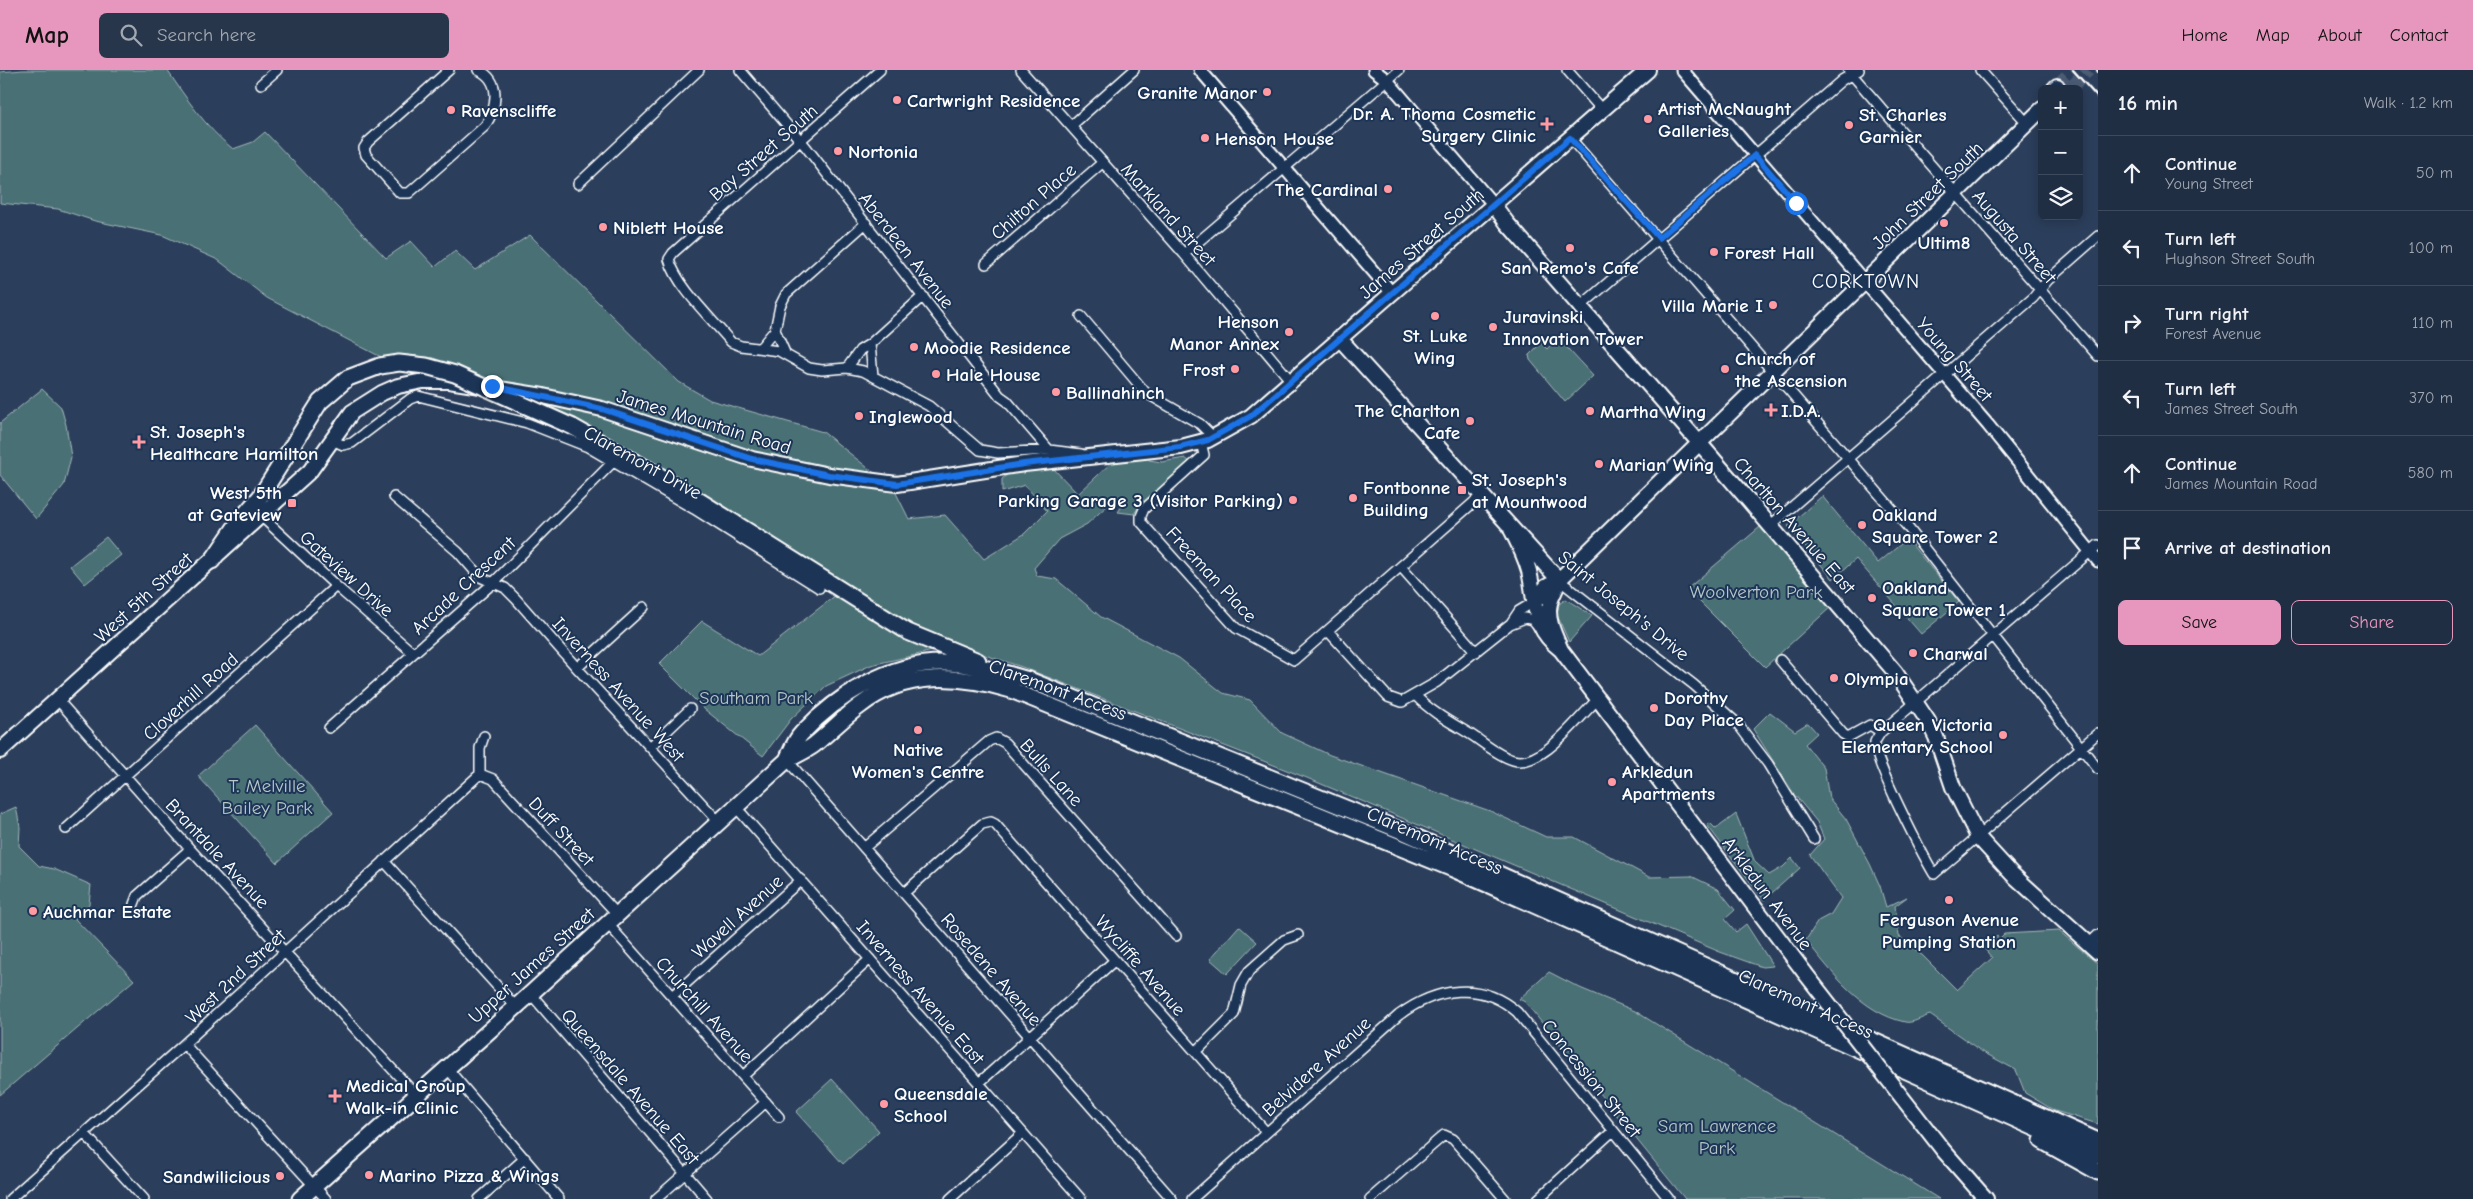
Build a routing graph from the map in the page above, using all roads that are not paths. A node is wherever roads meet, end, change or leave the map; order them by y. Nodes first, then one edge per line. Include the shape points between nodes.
1 (277, 70) edge
2 (449, 70) edge
3 (478, 70) edge
4 (497, 70) edge
5 (699, 70) edge
6 (740, 70) edge
7 (880, 70) edge
8 (1021, 70) edge
9 (1134, 70) edge
10 (1200, 70) edge
11 (1374, 70) edge
12 (1398, 70) edge
13 (1567, 70) edge
14 (1648, 70) edge
15 (1682, 70) edge
16 (1980, 70) edge
17 (1853, 72) edge
18 (489, 77) junction
19 (1386, 80) junction
20 (261, 84) dead end
21 (1602, 110) junction
22 (2038, 113) edge
23 (2027, 123) junction
24 (1070, 126) junction
25 (1570, 138) junction
26 (799, 141) junction
27 (1755, 155) junction
28 (1102, 163) junction
29 (1286, 167) junction
30 (578, 184) dead end
31 (1956, 193) junction
32 (1494, 204) junction
33 (866, 223) junction
34 (2098, 236) edge
35 (1659, 238) junction
36 (1184, 254) junction
37 (986, 264) dead end
38 (1866, 281) junction
39 (2040, 290) junction
40 (1392, 293) junction
41 (923, 296) junction
42 (1581, 306) junction
43 (1081, 316) dead end
44 (775, 330) junction
45 (1339, 338) junction
46 (870, 344) junction
47 (760, 348) junction
48 (786, 355) junction
49 (2098, 356) edge
50 (847, 368) junction
51 (1774, 370) junction
52 (1946, 375) junction
53 (873, 376) junction
54 (1291, 380) junction
55 (332, 440) junction
56 (1207, 440) junction
57 (1700, 443) junction
58 (1049, 450) junction
59 (1087, 456) junction
60 (1849, 459) junction
61 (614, 461) junction
62 (310, 471) joint
63 (394, 496) dead end
64 (1481, 496) junction
65 (261, 516) junction
66 (1771, 525) junction
67 (1511, 529) junction
68 (2094, 548) edge
69 (212, 561) junction
70 (2098, 561) edge
71 (1402, 568) junction
72 (1560, 580) junction
73 (492, 584) junction
74 (336, 586) junction
75 (819, 588) dead end
76 (1534, 602) junction
77 (644, 607) dead end
78 (1510, 624) junction
79 (1540, 627) junction
80 (1328, 631) junction
81 (1994, 634) junction
82 (1561, 650) junction
83 (1476, 652) junction
84 (413, 653) junction
85 (1780, 660) dead end
86 (577, 668) junction
87 (1028, 680) junction
88 (1416, 696) junction
89 (57, 699) junction
90 (1597, 700) junction
91 (1916, 701) junction
92 (690, 709) dead end
93 (329, 728) dead end
94 (1881, 732) junction
95 (2098, 733) edge
96 (484, 736) dead end
97 (650, 747) junction
98 (2081, 748) junction
99 (0, 751) edge
100 (787, 760) junction
101 (2098, 768) edge
102 (480, 774) junction
103 (126, 776) junction
104 (736, 806) junction
105 (719, 822) junction
106 (66, 829) dead end
107 (1978, 837) junction
108 (1814, 839) dead end
109 (864, 848) junction
110 (190, 849) junction
111 (384, 861) junction
112 (801, 880) junction
113 (904, 893) junction
114 (134, 904) dead end
115 (612, 919) junction
116 (1298, 935) dead end
117 (1176, 936) dead end
118 (2095, 944) edge
119 (284, 952) junction
120 (870, 959) junction
121 (1115, 960) junction
122 (1478, 991) joint
123 (531, 994) junction
124 (672, 996) junction
125 (516, 1007) junction
126 (1030, 1037) junction
127 (184, 1044) junction
128 (1196, 1052) junction
129 (447, 1068) junction
130 (743, 1076) junction
131 (1930, 1081) junction
132 (979, 1083) junction
133 (416, 1095) junction
134 (766, 1102) junction
135 (779, 1117) dead end
136 (1613, 1131) junction
137 (1266, 1132) junction
138 (1023, 1133) junction
139 (84, 1134) junction
140 (2098, 1141) edge
141 (2098, 1156) edge
142 (525, 1158) junction
143 (2098, 1172) edge
144 (685, 1173) junction
145 (315, 1186) junction
146 (10, 1199) edge
147 (144, 1199) edge
148 (300, 1199) edge
149 (326, 1199) edge
150 (479, 1199) edge
151 (559, 1199) edge
152 (656, 1199) edge
153 (707, 1199) edge
154 (950, 1199) edge
155 (1081, 1199) edge
156 (1172, 1199) edge
157 (1192, 1199) edge
158 (1370, 1199) edge
159 (1505, 1199) edge
160 (1538, 1199) edge
161 (1669, 1199) edge
162 (1986, 1199) edge

1 - 20 street
2 - 18 street via 364,148 366,155 400,194 409,193 485,126 493,115 496,101
3 - 18 street
4 - 18 street
5 - 30 street
6 - 26 street, Aberdeen Avenue
7 - 26 street, Bay Street South
8 - 24 street, Markland Street
9 - 24 street
10 - 29 street
11 - 19 street
12 - 19 street
13 - 21 street
14 - 21 main road, James Street South
15 - 27 street, Young Street
16 - 23 street
17 - 27 street
17 - 31 street, Augusta Street
19 - 29 street
19 - 32 street
21 - 25 main road, James Street South
22 - 23 main road, John Street South
23 - 31 main road, John Street South
24 - 28 street, Markland Street
25 - 32 main road, James Street South
25 - 35 street
26 - 33 street, Aberdeen Avenue
26 - 47 street, Bay Street South via 669,259 684,288 731,342
27 - 35 street
27 - 38 street, Young Street
28 - 36 street, Markland Street
28 - 37 street, Chilton Place
29 - 36 street
29 - 40 street
31 - 38 main road, John Street South
31 - 39 street, Augusta Street
32 - 40 main road, James Street South
32 - 42 main road, Charlton Avenue East
33 - 41 street, Aberdeen Avenue
33 - 44 street via 786,294
34 - 39 street
35 - 42 street
35 - 51 street
36 - 54 street, Markland Street
38 - 51 main road, John Street South
38 - 52 street, Young Street
39 - 49 street, Augusta Street
39 - 52 street
40 - 45 main road, James Street South
41 - 46 street
41 - 58 street, Aberdeen Avenue via 1000,396
42 - 57 main road, Charlton Avenue East
43 - 56 street via 1146,393 1200,424
44 - 47 street
44 - 48 street
45 - 54 main road, James Street South
45 - 64 main road, Saint Joseph's Drive
46 - 50 street via 860,350
46 - 53 street
47 - 48 street
48 - 50 street via 808,368
50 - 53 street via 856,368
51 - 57 main road, John Street South
51 - 60 street
52 - 60 street
52 - 68 street, Young Street
53 - 58 street via 940,415 974,447 985,452
54 - 56 main road, James Street South via 1251,416
55 - 59 main road, James Mountain Road via 352,412 376,397 398,386 433,380 492,386 570,402 641,421 752,459 866,481 906,484
55 - 61 street, Claremont Drive via 343,445 352,444 418,396 527,423
55 - 62 main road, James Mountain Road
56 - 59 main road, James Mountain Road via 1180,447
56 - 80 street, Freeman Place via 1203,458 1144,509 1142,522 1236,628 1294,660
57 - 66 main road, Charlton Avenue East
57 - 72 main road, John Street South
58 - 59 street
60 - 66 street
60 - 81 street
61 - 73 street, Arcade Crescent
61 - 75 street, Claremont Drive
62 - 65 main road, West 5th Street
63 - 73 street, Inverness Avenue West via 458,552 480,577
64 - 67 main road, Saint Joseph's Drive
64 - 71 street
65 - 69 main road, West 5th Street
65 - 74 street, Gateview Drive
66 - 91 main road, Charlton Avenue East
67 - 72 main road, Saint Joseph's Drive
67 - 76 main road, Arkledun Avenue via 1527,564
68 - 70 street, Young Street
68 - 81 street
69 - 87 main road, bridge via 240,520 260,498 320,402 348,378 380,366 399,363 426,366 455,374 573,427 660,476 908,632
69 - 89 main road, West 5th Street
71 - 80 street
71 - 83 street
72 - 76 main road, John Street South via 1546,588
72 - 82 main road, John Street South via 1549,613
72 - 108 street, Saint Joseph's Drive via 1694,685 1737,723 1768,764
73 - 84 street, Arcade Crescent
73 - 86 street, Inverness Avenue West via 505,588
74 - 84 street, Gateview Drive
74 - 103 street, Cloverhill Road
76 - 78 street, John Street South via 1519,611
76 - 79 main road, Arkledun Avenue
77 - 86 street
78 - 79 street via 1526,618
78 - 83 street, John Street South
79 - 82 main road, Arkledun Avenue via 1549,641
80 - 88 street via 1390,698 1405,702
81 - 91 street
81 - 98 street
82 - 90 main road, Arkledun Avenue
83 - 88 street, John Street South
84 - 93 street, Arcade Crescent
85 - 94 street via 1848,738 1870,725
86 - 97 street, Inverness Avenue West
87 - 100 main road, Claremont Access via 976,666 942,663 888,674 859,687 823,714 800,734
87 - 140 main road, Claremont Access via 1402,831
88 - 90 street via 1505,757 1524,761 1538,757
89 - 99 main road, West 5th Street
89 - 103 street, Brantdale Avenue
90 - 162 main road, Arkledun Avenue, bridge via 1805,973 1943,1150
91 - 94 street
91 - 107 main road, Charlton Avenue East via 1936,738 1953,787
92 - 97 street
94 - 107 street via 1875,742 1881,766 1934,874
95 - 98 street
96 - 102 street via 480,748
97 - 105 street, Inverness Avenue West
98 - 101 street
98 - 107 street
100 - 104 main road, Upper James Street
100 - 109 street, Rosedene Avenue
100 - 131 main road, Claremont Access via 813,745 862,704 887,689 928,678 985,682 1453,868
102 - 111 street, West 2nd Street
102 - 115 street, Duff Street via 493,779
103 - 106 street, Cloverhill Road
103 - 110 street, Brantdale Avenue
104 - 105 main road, Upper James Street
104 - 112 street, Inverness Avenue East
105 - 115 main road, Upper James Street
107 - 118 main road, Charlton Avenue East via 2012,874
109 - 113 street, Rosedene Avenue
109 - 117 street, Bulls Lane via 996,738 1005,742
110 - 114 street via 137,896
110 - 119 street, Brantdale Avenue
111 - 119 street, West 2nd Street
111 - 125 street
112 - 120 street, Inverness Avenue East
112 - 124 street, Wavell Avenue
113 - 121 street, Wycliffe Avenue via 982,824 991,822
113 - 126 street, Rosedene Avenue
115 - 123 main road, Upper James Street
115 - 124 street, Churchill Avenue
116 - 128 street via 1284,940 1249,971 1241,985 1234,1014
119 - 127 street, West 2nd Street
119 - 133 street, Brantdale Avenue
120 - 130 street
120 - 132 street, Inverness Avenue East
121 - 126 street
121 - 128 street, Wycliffe Avenue
122 - 136 street, Concession Street via 1496,996 1517,1012
122 - 137 street, Belvidere Avenue via 1463,990 1435,996 1407,1009
123 - 125 main road, Upper James Street
123 - 144 street, Queensdale Avenue East
124 - 130 street, Churchill Avenue
125 - 129 main road, Upper James Street
126 - 132 street
126 - 156 street, Rosedene Avenue
127 - 139 street, West 2nd Street
127 - 145 street
128 - 137 street, Wycliffe Avenue
129 - 133 main road, Upper James Street
129 - 142 street
130 - 134 street, Churchill Avenue
131 - 141 main road, Claremont Access
131 - 143 main road
132 - 138 street, Inverness Avenue East
133 - 145 main road, Upper James Street
134 - 135 street, Churchill Avenue
134 - 144 street
136 - 160 street
136 - 161 street, Concession Street
137 - 157 street, Belvidere Avenue
138 - 154 street
138 - 155 street, Inverness Avenue East
139 - 146 street, West 2nd Street
139 - 147 street
142 - 150 street
142 - 151 street
144 - 152 street
144 - 153 street, Queensdale Avenue East
145 - 148 main road, Upper James Street
145 - 149 street
158 - 159 street via 1444,1135 1453,1139

